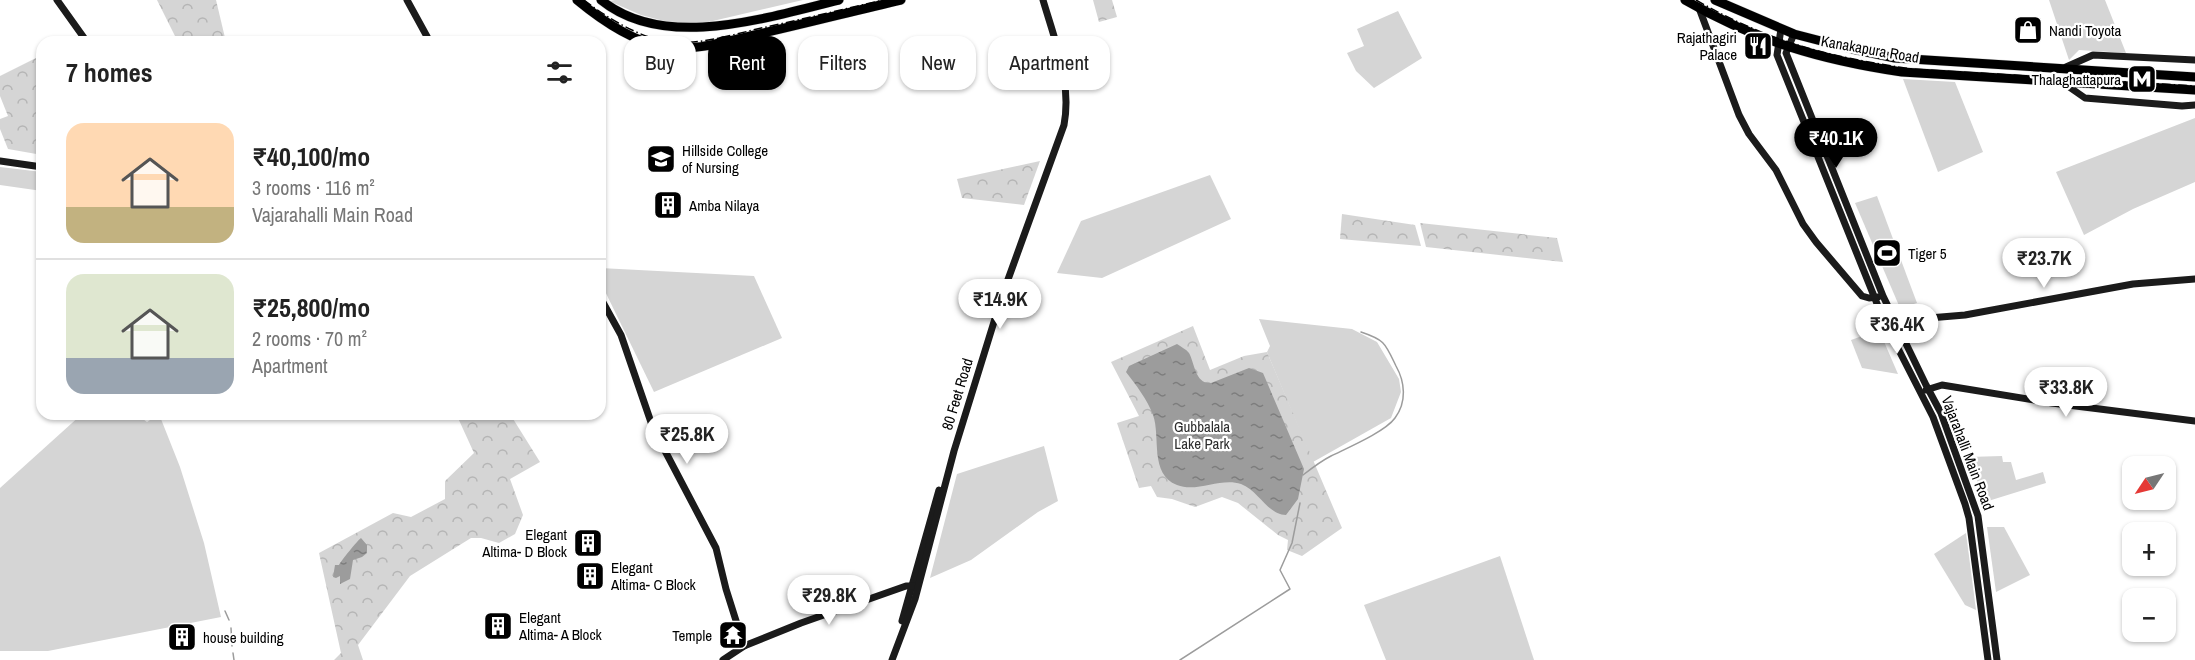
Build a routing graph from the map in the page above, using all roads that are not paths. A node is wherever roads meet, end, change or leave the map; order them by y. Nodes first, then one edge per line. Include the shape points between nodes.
1 (57, 0) edge
2 (406, 0) edge
3 (577, 0) edge
4 (601, 0) edge
5 (839, 0) edge
6 (902, 0) edge
7 (1041, 0) edge
8 (1685, 0) edge
9 (1715, 0) edge
10 (1699, 8) junction
11 (1781, 29) junction
12 (1794, 34) junction
13 (83, 36) edge
14 (427, 36) edge
15 (1777, 44) junction
16 (1788, 48) junction
17 (2195, 60) edge
18 (2050, 68) junction
19 (2063, 68) junction
20 (2195, 76) edge
21 (2048, 81) junction
22 (2062, 82) junction
23 (2195, 90) edge
24 (2195, 105) edge
25 (0, 161) edge
26 (36, 166) edge
27 (2195, 279) edge
28 (1005, 280) junction
29 (1883, 296) junction
30 (1875, 298) junction
31 (606, 308) edge
32 (1884, 321) junction
33 (1894, 321) junction
34 (1917, 389) junction
35 (1928, 390) junction
36 (2195, 421) edge
37 (909, 586) junction
38 (744, 646) junction
39 (723, 660) edge
40 (890, 660) edge
41 (1988, 660) edge
42 (1997, 660) edge

1 - 13 main road
2 - 14 main road
3 - 6 highway via 637,38 660,46 682,47 726,41
4 - 5 highway via 622,13 652,23 695,29
7 - 28 main road, 80 Feet Road via 1061,80 1061,116
8 - 10 highway, Kanakapura Road
9 - 11 highway, Kanakapura Road
10 - 15 highway, Kanakapura Road
10 - 30 main road via 1739,115 1776,170 1803,224 1862,296
11 - 12 highway, Kanakapura Road
11 - 15 main road
12 - 16 main road
12 - 18 highway, Kanakapura Road via 1895,58
15 - 16 highway, Kanakapura Road
15 - 30 main road, Vajarahalli Main Road via 1777,55
16 - 21 highway, Kanakapura Road via 1902,72
16 - 29 main road, Vajarahalli Main Road via 1786,53
17 - 19 main road, Kanakapura Road via 2093,55
18 - 19 highway, Kanakapura Road
18 - 21 highway
19 - 20 highway, Kanakapura Road
21 - 22 highway, Kanakapura Road
22 - 23 highway, Kanakapura Road
22 - 24 main road, Kanakapura Road via 2085,98
25 - 26 main road
27 - 33 main road via 2133,284 1971,314
28 - 37 main road, 80 Feet Road
28 - 40 main road, 80 Feet Road via 915,599
29 - 30 main road
29 - 33 main road, Vajarahalli Main Road
30 - 32 main road, Vajarahalli Main Road
31 - 38 main road via 624,342 653,428 716,548
32 - 33 main road
32 - 34 main road, Vajarahalli Main Road
33 - 35 main road, Vajarahalli Main Road
34 - 35 main road
34 - 41 main road, Vajarahalli Main Road via 1933,417 1969,518
35 - 36 main road via 1942,385
35 - 42 main road, Vajarahalli Main Road via 1941,413 1978,516
37 - 38 main road
37 - 40 main road, 80 Feet Road
38 - 39 main road

